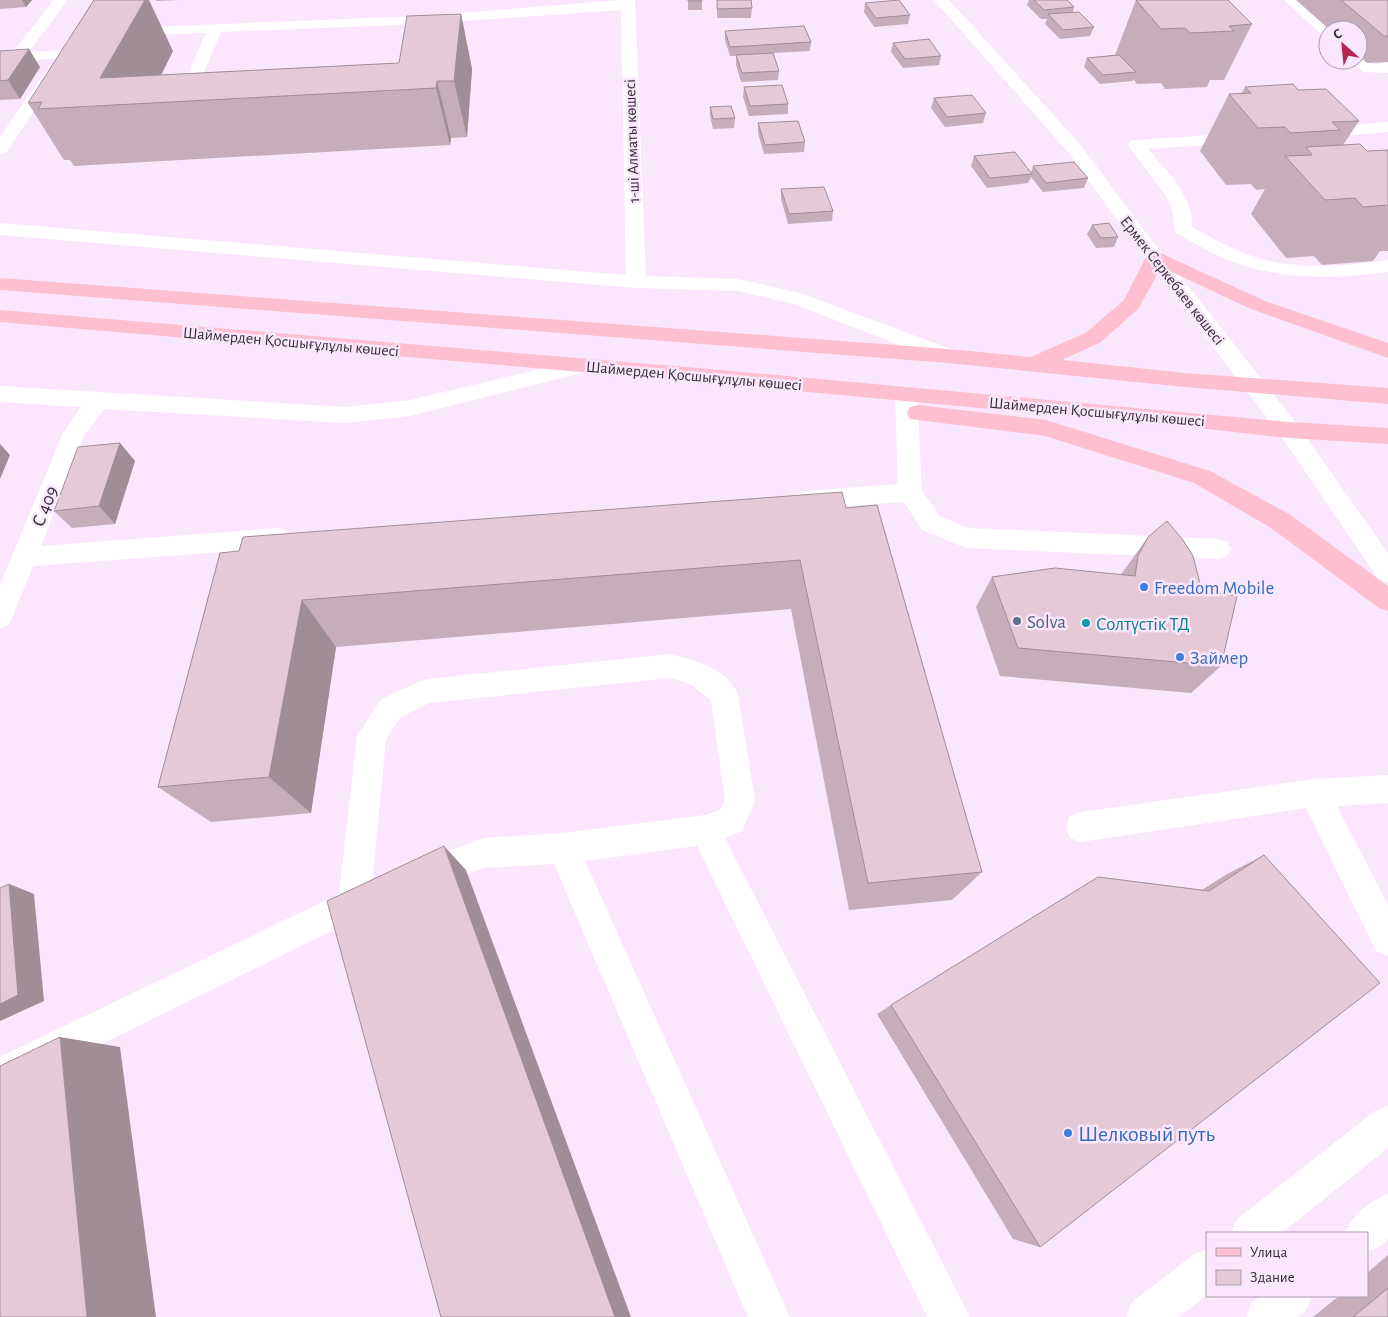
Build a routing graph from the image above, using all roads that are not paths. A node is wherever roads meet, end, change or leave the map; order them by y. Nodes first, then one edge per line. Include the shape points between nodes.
1 (61, 0) edge
2 (450, 0) edge
3 (942, 0) edge
4 (1291, 0) edge
5 (627, 3) edge
6 (449, 18) junction
7 (422, 20) junction
8 (1318, 24) edge
9 (215, 29) junction
10 (109, 32) edge
11 (419, 38) edge
12 (17, 57) junction
13 (0, 58) edge
14 (1368, 67) edge
15 (1385, 75) edge
16 (198, 114) edge
17 (1388, 127) edge
18 (1254, 137) edge
19 (1304, 141) edge
20 (0, 149) edge
21 (0, 229) edge
22 (1162, 234) junction
23 (1156, 257) junction
24 (1388, 266) edge
25 (636, 282) junction
26 (0, 284) edge
27 (0, 316) edge
28 (1388, 351) edge
29 (948, 356) junction
30 (1033, 365) junction
31 (582, 366) junction
32 (1255, 386) junction
33 (0, 394) edge
34 (1388, 396) edge
35 (98, 401) junction
36 (907, 403) junction
37 (1289, 430) junction
38 (1388, 436) edge
39 (910, 492) junction
40 (781, 502) edge
41 (302, 537) edge
42 (1218, 549) dead end
43 (23, 557) junction
44 (1388, 573) edge
45 (1388, 600) edge
46 (0, 617) edge
47 (1388, 789) edge
48 (1314, 793) junction
49 (1081, 826) dead end
50 (705, 830) junction
51 (563, 848) junction
52 (354, 902) junction
53 (1388, 939) edge
54 (0, 1076) edge
55 (1388, 1124) edge
56 (1388, 1213) edge
57 (1253, 1232) edge
58 (1365, 1232) edge
59 (1206, 1270) edge
60 (1291, 1297) edge
61 (769, 1317) edge
62 (948, 1317) edge
63 (1147, 1317) edge
64 (1267, 1317) edge

1 - 12 street
2 - 6 street
3 - 22 street, Ермек Серкебаев көшесі via 1074,148
4 - 8 street
5 - 6 street
5 - 25 street, 1-ші Алматы көшесі
6 - 7 street
7 - 9 street via 391,14
7 - 11 street
9 - 10 street
9 - 16 street via 178,115
12 - 13 street
12 - 20 street via 69,52
14 - 15 street
17 - 19 street
18 - 22 street via 1136,145 1182,209 1185,222
21 - 25 street
22 - 23 street, Ермек Серкебаев көшесі
22 - 24 street via 1258,264 1283,268 1366,270
23 - 28 main road via 1258,305
23 - 30 main road via 1132,304 1094,337
23 - 32 street, Ермек Серкебаев көшесі
25 - 29 street via 738,285 791,297
26 - 29 main road, Шаймерден Қосшығұлұлы көшесі
27 - 31 main road, Шаймерден Қосшығұлұлы көшесі
29 - 30 main road, Шаймерден Қосшығұлұлы көшесі
30 - 32 main road, Шаймерден Қосшығұлұлы көшесі
31 - 35 street via 410,408 345,415
31 - 36 main road, Шаймерден Қосшығұлұлы көшесі via 710,376 822,403
32 - 34 main road, Шаймерден Қосшығұлұлы көшесі
32 - 37 street, Ермек Серкебаев көшесі
33 - 35 street
35 - 43 street, С 409 via 74,433
36 - 37 main road, Шаймерден Қосшығұлұлы көшесі via 1198,420
36 - 39 street
36 - 45 main road via 1046,428 1202,477 1280,521
37 - 38 main road, Шаймерден Қосшығұлұлы көшесі
37 - 44 street, Ермек Серкебаев көшесі
39 - 40 street
39 - 42 street via 931,523 966,538
41 - 43 street
43 - 46 street, С 409
47 - 48 street
48 - 49 street
48 - 53 street
50 - 51 street
50 - 52 street via 730,821 740,801 724,694 699,674 671,666 426,691 391,708 372,736
50 - 62 street
51 - 52 street via 483,853
51 - 61 street
52 - 54 street
55 - 57 street
56 - 58 street
59 - 63 street
60 - 64 street

